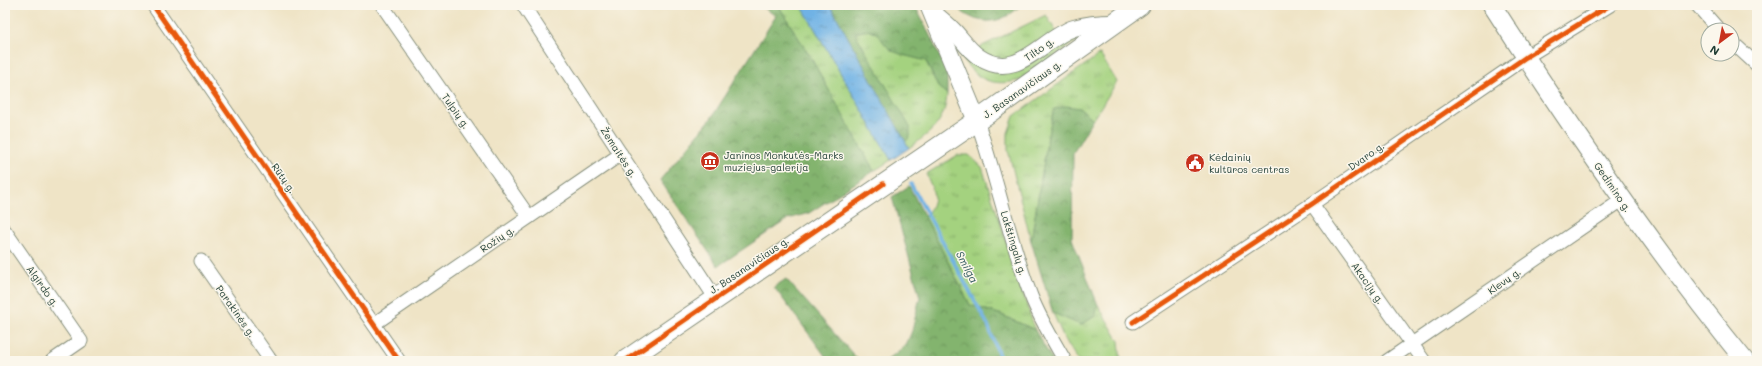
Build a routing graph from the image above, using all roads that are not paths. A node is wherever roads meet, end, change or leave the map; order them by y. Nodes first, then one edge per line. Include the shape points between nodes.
1 (153, 5) edge
2 (382, 5) edge
3 (523, 5) edge
4 (1140, 5) edge
5 (1492, 5) edge
6 (1610, 5) edge
7 (1697, 5) edge
8 (931, 9) edge
9 (1712, 22) edge
10 (1114, 23) junction
11 (1740, 49) edge
12 (1526, 57) junction
13 (1757, 65) edge
14 (977, 121) junction
15 (621, 154) junction
16 (1622, 200) junction
17 (1312, 204) junction
18 (529, 217) junction
19 (5, 231) edge
20 (201, 261) dead end
21 (716, 299) junction
22 (1133, 322) dead end
23 (374, 324) junction
24 (1411, 344) junction
25 (52, 361) edge
26 (271, 361) edge
27 (399, 361) edge
28 (625, 361) edge
29 (1065, 361) edge
30 (1387, 361) edge
31 (1424, 361) edge
32 (1745, 361) edge

1 - 23 street, Rūtų g.
2 - 18 street, Tulpių g.
3 - 15 street, Žemaitės g.
4 - 10 main road, J. Basanavičiaus g.
5 - 12 main road, Gedimino g.
6 - 12 street, Dvaro g.
7 - 9 street
8 - 10 street, Tilto g. via 978,57 999,65 1021,61 1060,34 1074,28
8 - 14 main road, Tilto g.
10 - 14 main road, J. Basanavičiaus g.
11 - 13 street
12 - 16 main road, Gedimino g.
12 - 17 street, Dvaro g.
14 - 21 main road, J. Basanavičiaus g.
14 - 29 street, Lakštingalų g. via 1032,297
15 - 18 street, Rožių g.
15 - 21 street, Žemaitės g.
16 - 24 street, Klevų g.
16 - 32 main road, Gedimino g. via 1691,294
17 - 22 street, Dvaro g.
17 - 24 street, Akacijų g.
18 - 23 street, Rožių g.
19 - 25 street, Algirdo g. via 81,341
20 - 26 street, Parakinės g.
21 - 28 main road, J. Basanavičiaus g.
23 - 27 street, Rūtų g.
24 - 30 street, Klevų g.
24 - 31 street, Akacijų g.

